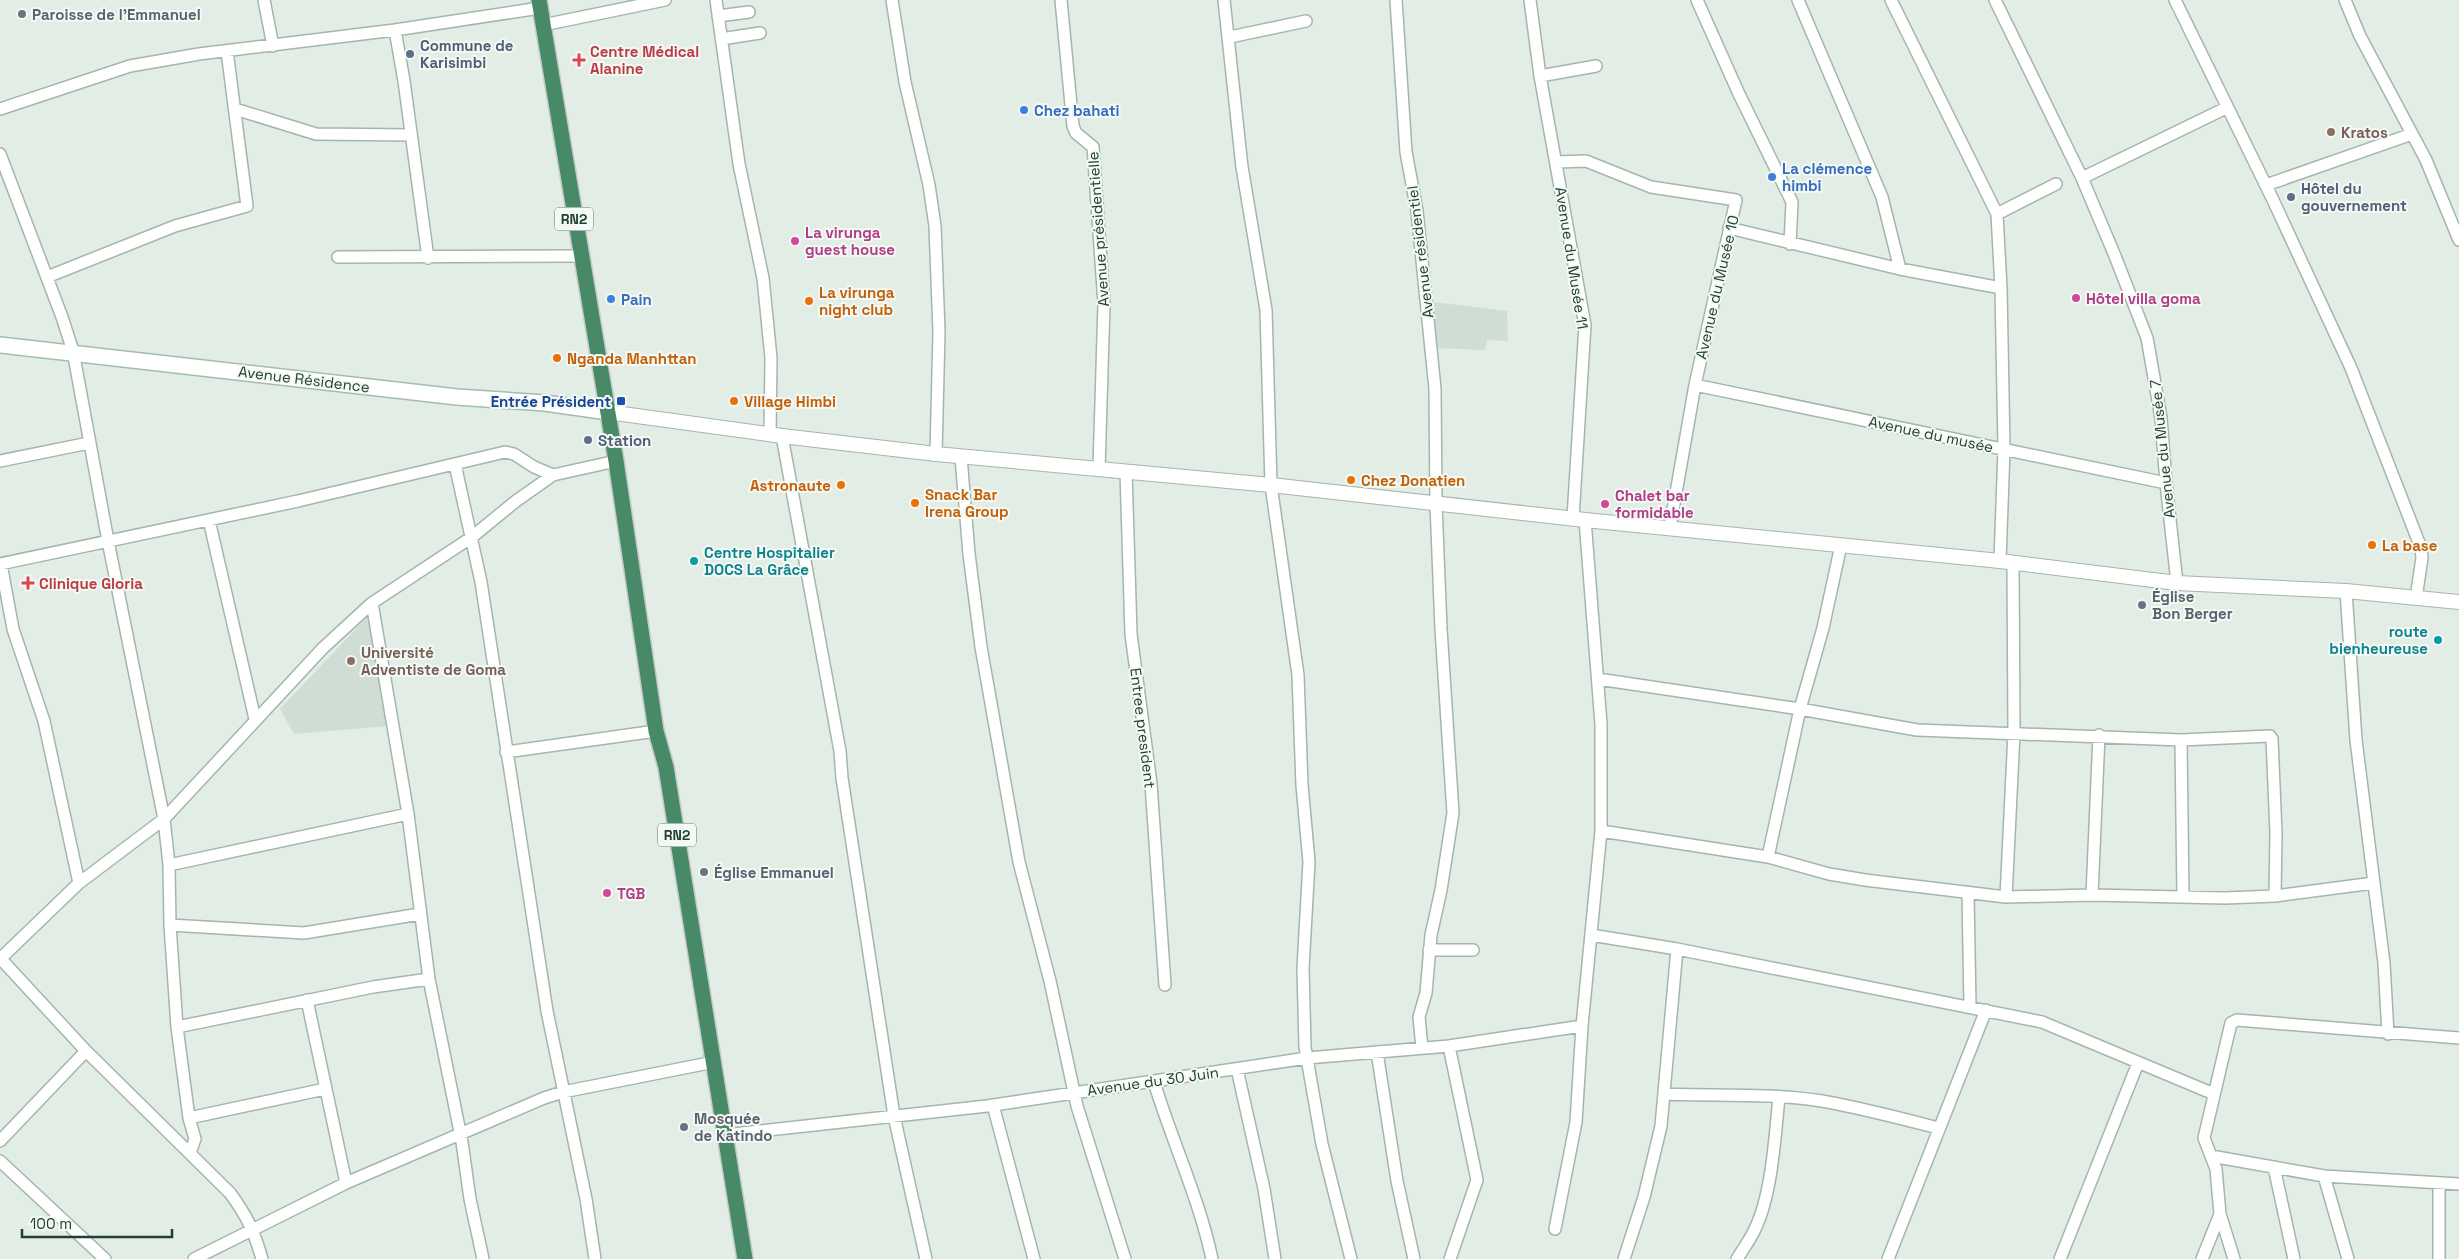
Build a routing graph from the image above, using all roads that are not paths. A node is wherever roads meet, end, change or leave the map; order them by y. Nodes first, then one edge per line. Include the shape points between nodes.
1 (264, 0) edge
2 (666, 0) edge
3 (716, 0) edge
4 (892, 0) edge
5 (1061, 0) edge
6 (1224, 0) edge
7 (1396, 0) edge
8 (1530, 0) edge
9 (1698, 0) edge
10 (1798, 0) edge
11 (1891, 0) edge
12 (1995, 0) edge
13 (2175, 0) edge
14 (2345, 0) edge
15 (540, 4) edge
16 (749, 12) dead end
17 (718, 16) junction
18 (1306, 21) dead end
19 (543, 25) junction
20 (395, 30) junction
21 (760, 34) dead end
22 (1230, 37) junction
23 (721, 39) junction
24 (273, 46) junction
25 (227, 51) junction
26 (1596, 66) dead end
27 (1540, 76) junction
28 (2226, 108) junction
29 (0, 109) edge
30 (235, 109) junction
31 (411, 134) junction
32 (2412, 134) junction
33 (0, 154) edge
34 (1557, 162) junction
35 (4, 175) edge
36 (2082, 178) junction
37 (2056, 184) dead end
38 (2266, 185) junction
39 (1997, 214) junction
40 (1729, 228) junction
41 (2459, 240) edge
42 (1790, 244) junction
43 (580, 256) junction
44 (338, 258) dead end
45 (428, 258) junction
46 (1900, 269) junction
47 (47, 277) junction
48 (2001, 288) junction
49 (0, 345) edge
50 (73, 352) junction
51 (1695, 385) junction
52 (608, 412) junction
53 (776, 435) junction
54 (89, 443) junction
55 (2004, 449) junction
56 (936, 454) junction
57 (961, 457) junction
58 (0, 461) edge
59 (616, 462) junction
60 (455, 464) junction
61 (1099, 468) junction
62 (1126, 471) junction
63 (553, 475) junction
64 (2166, 483) junction
65 (1271, 485) junction
66 (1436, 504) junction
67 (1579, 519) junction
68 (209, 520) junction
69 (1670, 527) junction
70 (472, 537) junction
71 (108, 541) junction
72 (1842, 545) junction
73 (2006, 562) junction
74 (1, 564) edge
75 (2177, 583) junction
76 (2346, 591) junction
77 (2416, 598) junction
78 (2459, 602) edge
79 (372, 603) junction
80 (1598, 679) junction
81 (1800, 709) junction
82 (255, 719) junction
83 (656, 731) junction
84 (2014, 733) junction
85 (2099, 736) junction
86 (2181, 740) junction
87 (506, 752) junction
88 (408, 814) junction
89 (164, 819) junction
90 (1601, 832) junction
91 (1768, 857) junction
92 (169, 865) junction
93 (79, 883) junction
94 (2374, 883) junction
95 (1968, 893) junction
96 (2092, 895) junction
97 (2006, 896) junction
98 (2275, 896) junction
99 (2183, 897) junction
100 (420, 914) junction
101 (170, 925) junction
102 (1591, 935) junction
103 (1676, 948) junction
104 (1429, 950) junction
105 (1473, 950) dead end
106 (0, 959) edge
107 (429, 979) junction
108 (1165, 985) dead end
109 (307, 1000) junction
110 (1970, 1007) junction
111 (1986, 1010) junction
112 (1582, 1026) junction
113 (177, 1027) junction
114 (2388, 1034) junction
115 (2459, 1038) edge
116 (1449, 1046) junction
117 (1422, 1048) junction
118 (86, 1051) junction
119 (1377, 1052) junction
120 (1307, 1058) junction
121 (714, 1062) junction
122 (2138, 1063) junction
123 (1237, 1069) junction
124 (1154, 1082) junction
125 (325, 1088) junction
126 (563, 1092) junction
127 (1074, 1093) junction
128 (1665, 1094) junction
129 (2214, 1094) junction
130 (1779, 1097) junction
131 (993, 1105) junction
132 (894, 1116) junction
133 (189, 1118) junction
134 (1938, 1128) junction
135 (461, 1135) junction
136 (724, 1135) junction
137 (0, 1141) edge
138 (190, 1153) junction
139 (2211, 1156) junction
140 (0, 1161) edge
141 (2274, 1167) junction
142 (2324, 1176) junction
143 (346, 1183) junction
144 (2439, 1183) junction
145 (2459, 1184) edge
146 (2220, 1214) junction
147 (1555, 1229) dead end
148 (254, 1230) junction
149 (106, 1259) edge
150 (194, 1259) edge
151 (262, 1259) edge
152 (483, 1259) edge
153 (595, 1259) edge
154 (745, 1259) edge
155 (926, 1259) edge
156 (1034, 1259) edge
157 (1125, 1259) edge
158 (1212, 1259) edge
159 (1276, 1259) edge
160 (1351, 1259) edge
161 (1414, 1259) edge
162 (1450, 1259) edge
163 (1624, 1259) edge
164 (1737, 1259) edge
165 (1888, 1259) edge
166 (2060, 1259) edge
167 (2202, 1259) edge
168 (2234, 1259) edge
169 (2294, 1259) edge
170 (2348, 1259) edge
171 (2439, 1259) edge

1 - 24 street
2 - 19 street
3 - 17 street
4 - 56 street via 905,82 929,185 934,226 939,332
5 - 61 street, Avenue présidentielle via 1073,126 1076,133 1093,147 1097,185 1104,304
6 - 22 street
7 - 66 street, Avenue résidentiel via 1406,152 1417,211 1435,389
8 - 27 street, Avenue du Musée 11
9 - 42 street via 1792,202
10 - 46 street via 1882,197
11 - 39 street
12 - 36 street, Avenue du Musée 7
13 - 28 street
14 - 32 street via 2360,36
15 - 19 highway, RN2
15 - 20 street
16 - 17 street
17 - 23 street
18 - 22 street
19 - 43 highway, RN2
20 - 24 street
20 - 31 street
21 - 23 street
22 - 65 street via 1242,167 1266,310
23 - 53 street via 739,164 764,286
24 - 25 street
25 - 29 street via 130,66
25 - 30 street
26 - 27 street
27 - 34 street, Avenue du Musée 11
28 - 36 street
28 - 38 street
30 - 31 street via 316,134
30 - 47 street via 246,206 166,230
31 - 45 street
32 - 38 street
32 - 41 street
33 - 35 street
34 - 40 street, Avenue du Musée 10 via 1586,161 1650,187 1735,199
34 - 67 street, Avenue du Musée 11 via 1585,325
35 - 47 street
36 - 64 street, Avenue du Musée 7 via 2147,338 2161,418
37 - 39 street
38 - 77 street via 2351,368 2421,548
39 - 48 street
40 - 42 street
40 - 51 street, Avenue du Musée 10
42 - 46 street
43 - 45 street
43 - 52 highway, RN2
44 - 45 street
46 - 48 street
47 - 50 street
48 - 55 street
49 - 50 main road, Avenue Résidence
50 - 52 main road, Avenue Résidence
50 - 54 street
51 - 55 street, Avenue du musée
51 - 69 street, Avenue du Musée 10
52 - 53 street
52 - 59 highway, RN2
53 - 56 street
53 - 132 street via 840,752
54 - 58 street
54 - 71 street
55 - 64 street, Avenue du musée
55 - 73 street
56 - 57 street
57 - 61 street
57 - 127 street via 981,647 1019,862
59 - 63 street
59 - 83 highway, RN2
60 - 63 street via 505,452
60 - 68 street
60 - 70 street
61 - 62 street
62 - 65 street
62 - 108 street, Entree president via 1131,634 1151,784
63 - 70 street
64 - 75 street, Avenue du Musée 7
65 - 66 street
65 - 120 street via 1302,725 1302,785 1309,862 1303,968
66 - 67 street
66 - 104 street, Avenue résidentiel via 1453,813
67 - 69 street
67 - 80 street, Avenue du Musée 11
68 - 71 street
68 - 82 street
69 - 72 street
70 - 79 street
70 - 87 street
71 - 74 street
71 - 89 street
72 - 73 street
72 - 81 street
73 - 75 street
73 - 84 street
74 - 93 street via 13,629 44,721
75 - 76 street
76 - 77 street
76 - 94 street via 2356,740
77 - 78 street
79 - 82 street via 323,648
79 - 88 street
80 - 81 street
80 - 90 street, Avenue du Musée 11
81 - 84 street via 1917,730
81 - 91 street
82 - 89 street
83 - 87 street
83 - 121 highway, RN2 via 666,768
84 - 85 street
84 - 97 street
85 - 86 street
85 - 96 street
86 - 98 street via 2272,738
86 - 99 street
87 - 126 street
88 - 92 street
88 - 100 street
89 - 92 street
89 - 93 street
90 - 91 street
90 - 102 street, Avenue du Musée 11
91 - 95 street via 1856,879
92 - 101 street
93 - 106 street
94 - 98 street
94 - 114 street via 2384,963
95 - 97 street
95 - 110 street
96 - 97 street
96 - 99 street
98 - 99 street
100 - 101 street via 304,934
100 - 107 street
101 - 113 street
102 - 103 street
102 - 112 street, Avenue du Musée 11
103 - 110 street
103 - 128 street
104 - 105 street
104 - 117 street, Avenue résidentiel via 1426,993 1420,1017
106 - 118 street
107 - 109 street
107 - 135 street
109 - 113 street
109 - 125 street
110 - 111 street
111 - 122 street via 2042,1022
111 - 134 street
112 - 116 street, Avenue du 30 Juin
112 - 147 street, Avenue du Musée 11 via 1575,1136
113 - 133 street
114 - 115 street
114 - 129 street via 2234,1021 2230,1026
116 - 117 street, Avenue du 30 Juin
116 - 162 street via 1477,1180
117 - 119 street, Avenue du 30 Juin
118 - 137 street
118 - 138 street
119 - 120 street, Avenue du 30 Juin
119 - 161 street via 1397,1181
120 - 123 street, Avenue du 30 Juin
120 - 160 street via 1322,1144
121 - 126 street
121 - 136 highway, RN2
122 - 129 street
122 - 166 street
123 - 124 street, Avenue du 30 Juin
123 - 159 street
124 - 127 street, Avenue du 30 Juin
124 - 158 street
125 - 133 street
125 - 143 street
126 - 135 street via 518,1108
126 - 153 street
127 - 131 street, Avenue du 30 Juin
127 - 157 street
128 - 130 street
128 - 163 street via 1654,1161
129 - 139 street via 2204,1138
130 - 134 street via 1821,1101
130 - 164 street via 1772,1162 1763,1205 1755,1229
131 - 132 street, Avenue du 30 Juin
131 - 156 street
132 - 136 street, Avenue du 30 Juin
132 - 155 street
133 - 138 street via 195,1139
134 - 165 street
135 - 143 street
135 - 152 street
136 - 154 highway, RN2
138 - 148 street via 230,1193
139 - 141 street
139 - 146 street via 2219,1182
140 - 149 street
141 - 142 street
141 - 169 street
142 - 144 street
142 - 170 street
143 - 148 street
144 - 145 street
144 - 171 street
146 - 167 street
146 - 168 street
148 - 150 street
148 - 151 street

